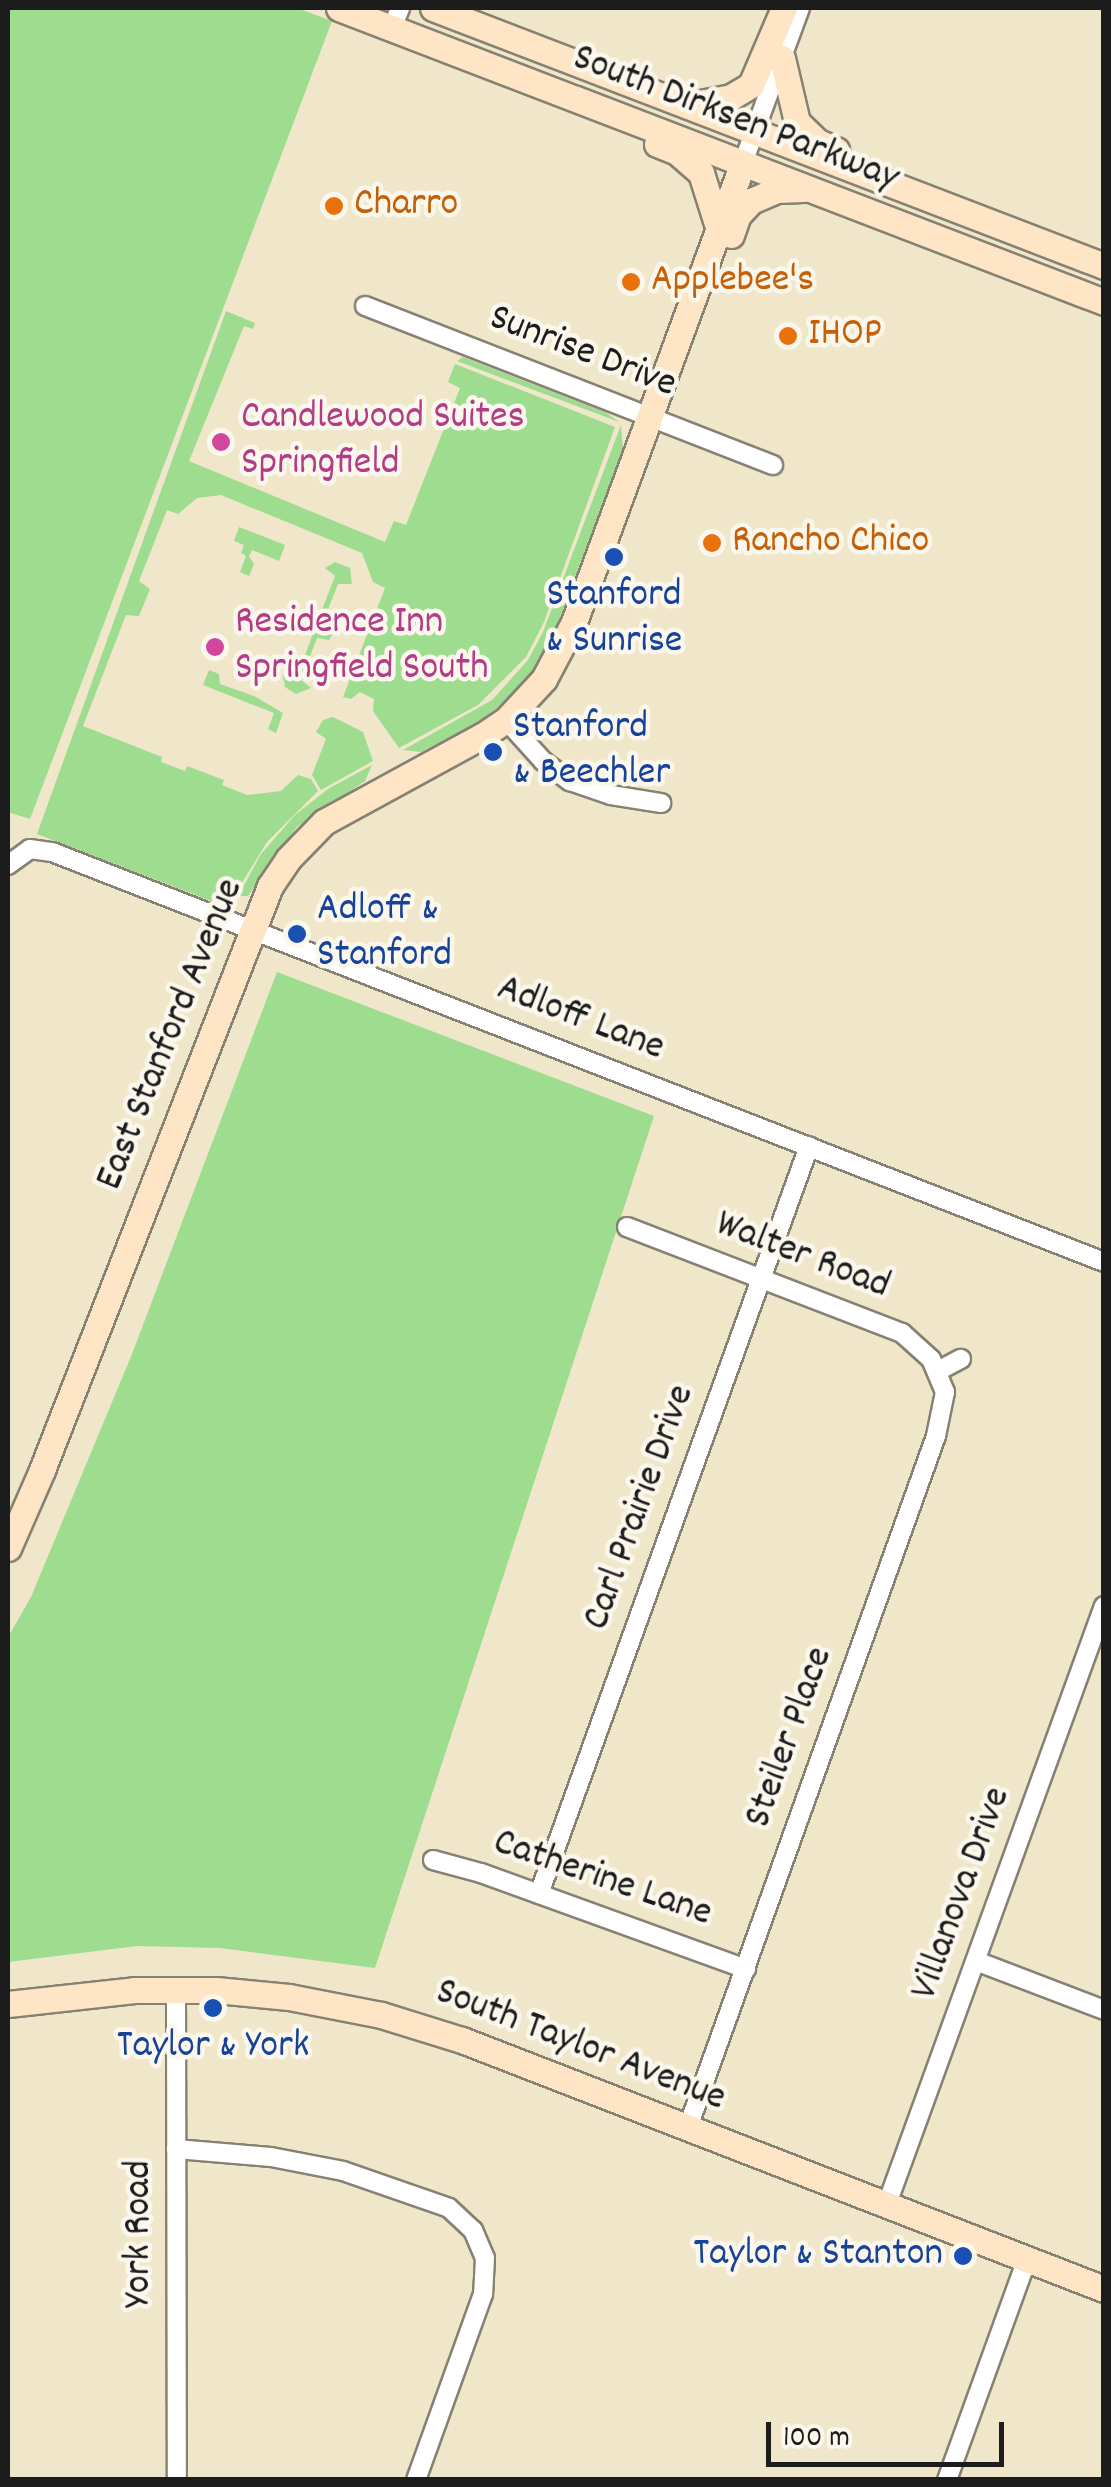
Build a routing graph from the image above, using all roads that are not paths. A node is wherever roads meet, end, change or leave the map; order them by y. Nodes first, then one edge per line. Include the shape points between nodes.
1 (340, 8) edge
2 (432, 8) edge
3 (784, 8) edge
4 (800, 8) edge
5 (396, 18) edge
6 (782, 58) junction
7 (547, 87) junction
8 (686, 106) junction
9 (754, 132) junction
10 (743, 162) junction
11 (808, 189) junction
12 (932, 202) junction
13 (718, 228) junction
14 (1104, 266) edge
15 (1104, 302) edge
16 (691, 303) junction
17 (365, 306) dead end
18 (650, 418) junction
19 (774, 466) dead end
20 (506, 720) junction
21 (661, 803) dead end
22 (8, 866) edge
23 (250, 931) junction
24 (809, 1146) junction
25 (626, 1227) dead end
26 (1104, 1262) edge
27 (760, 1278) junction
28 (961, 1359) dead end
29 (938, 1371) junction
30 (8, 1548) edge
31 (1104, 1606) edge
32 (433, 1860) dead end
33 (539, 1894) junction
34 (976, 1961) junction
35 (746, 1968) junction
36 (176, 1989) junction
37 (8, 2004) edge
38 (1104, 2010) edge
39 (688, 2127) junction
40 (176, 2150) junction
41 (887, 2204) junction
42 (1027, 2259) junction
43 (1104, 2289) edge
44 (177, 2480) edge
45 (416, 2480) edge
46 (948, 2480) edge

1 - 5 main road, South Dirksen Parkway
2 - 8 main road, South Dirksen Parkway
3 - 8 main road via 751,85 732,97
4 - 6 street
5 - 7 main road, South Dirksen Parkway
6 - 9 street
6 - 12 main road via 794,116 806,133 893,172
7 - 10 main road, South Dirksen Parkway
7 - 13 main road via 592,120 677,152 709,191
8 - 9 main road, South Dirksen Parkway
9 - 10 street
9 - 12 main road, South Dirksen Parkway
10 - 11 main road, South Dirksen Parkway
10 - 13 main road, East Stanford Avenue
11 - 15 main road, South Dirksen Parkway
11 - 16 main road via 777,190 744,207 717,272
12 - 14 main road, South Dirksen Parkway
13 - 16 main road, East Stanford Avenue
16 - 18 main road, East Stanford Avenue
17 - 18 street, Sunrise Drive
18 - 19 street, Sunrise Drive
18 - 20 main road, East Stanford Avenue via 565,644
20 - 21 street via 570,781
20 - 23 main road, East Stanford Avenue via 324,822 288,859
22 - 23 street, Adloff Lane via 30,849 52,852
23 - 24 street, Adloff Lane
23 - 30 main road, East Stanford Avenue
24 - 26 street, Adloff Lane
24 - 27 street, Carl Prairie Drive
25 - 27 street, Walter Road
27 - 29 street, Walter Road via 902,1333
27 - 33 street, Carl Prairie Drive
28 - 29 street
29 - 35 street, Steiler Place via 945,1392 942,1418
31 - 34 street, Villanova Drive
32 - 33 street, Catherine Lane
33 - 35 street, Catherine Lane
34 - 38 street
34 - 41 street, Villanova Drive
35 - 39 street, Steiler Place
36 - 37 main road, South Taylor Avenue
36 - 39 main road, South Taylor Avenue via 266,1994 382,2015
36 - 40 street, York Road
39 - 41 main road, South Taylor Avenue
40 - 44 street, York Road
40 - 45 street via 313,2164 435,2202 473,2230 486,2281
41 - 42 main road, South Taylor Avenue
42 - 43 main road, South Taylor Avenue
42 - 46 street

